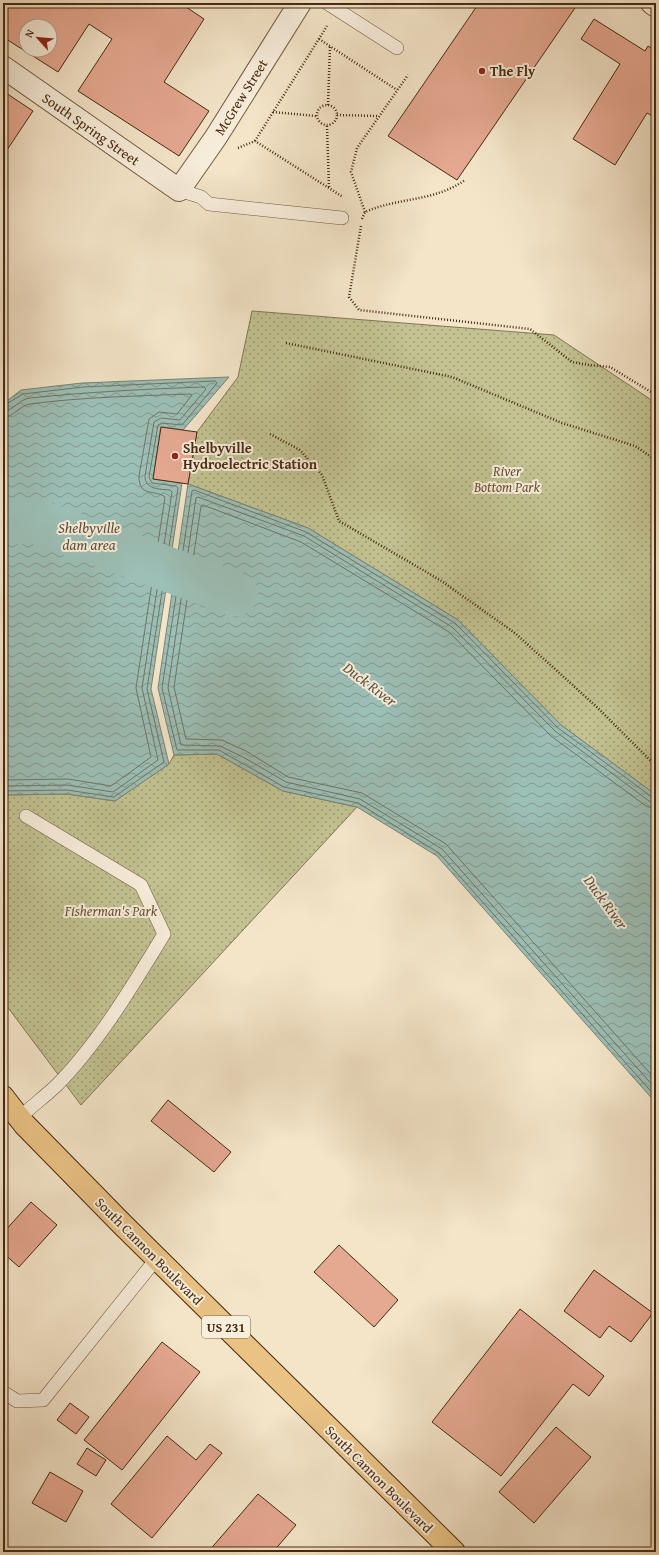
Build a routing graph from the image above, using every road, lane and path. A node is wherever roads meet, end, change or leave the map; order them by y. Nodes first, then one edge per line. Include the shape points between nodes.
1 (300, 3) edge
2 (327, 3) edge
3 (652, 3) edge
4 (656, 6) edge
5 (329, 23) dead end
6 (319, 39) junction
7 (330, 46) junction
8 (397, 48) dead end
9 (3, 67) edge
10 (408, 75) dead end
11 (398, 90) junction
12 (328, 105) junction
13 (273, 112) junction
14 (337, 115) junction
15 (316, 116) junction
16 (378, 116) junction
17 (327, 126) junction
18 (255, 140) junction
19 (235, 153) dead end
20 (465, 180) dead end
21 (329, 188) junction
22 (179, 190) junction
23 (347, 200) dead end
24 (359, 208) dead end
25 (365, 212) junction
26 (342, 218) dead end
27 (286, 343) dead end
28 (656, 395) edge
29 (270, 434) dead end
30 (656, 460) edge
31 (656, 766) edge
32 (26, 816) dead end
33 (3, 1097) edge
34 (19, 1118) junction
35 (156, 1258) junction
36 (3, 1392) edge
37 (454, 1552) edge

1 - 22 street, McGrew Street via 216,137
2 - 8 lane
3 - 4 street
5 - 6 path
6 - 7 path
6 - 13 path
7 - 11 path
7 - 12 path
9 - 22 street, South Spring Street
10 - 11 path
11 - 16 path
12 - 14 path
12 - 15 path via 319,109
13 - 15 path
13 - 18 path
14 - 16 path
14 - 17 path via 333,124
15 - 17 path via 320,124
16 - 25 path via 357,148 351,172
17 - 21 path
18 - 19 path via 239,147
18 - 21 path
20 - 25 path via 441,193 378,206
21 - 23 path
22 - 26 lane via 201,197 209,204
24 - 25 path
25 - 28 path via 361,222 350,297 359,310 530,329 572,362 610,367
27 - 30 path via 452,377 562,423 635,446
29 - 31 path via 300,450 322,475 339,521 440,580 515,632 598,708
32 - 34 lane via 141,884 164,934 134,984 84,1055 56,1086
33 - 34 highway, South Cannon Boulevard / US 231
34 - 35 highway, South Cannon Boulevard / US 231
35 - 36 lane via 43,1400 17,1401
35 - 37 highway, South Cannon Boulevard / US 231

